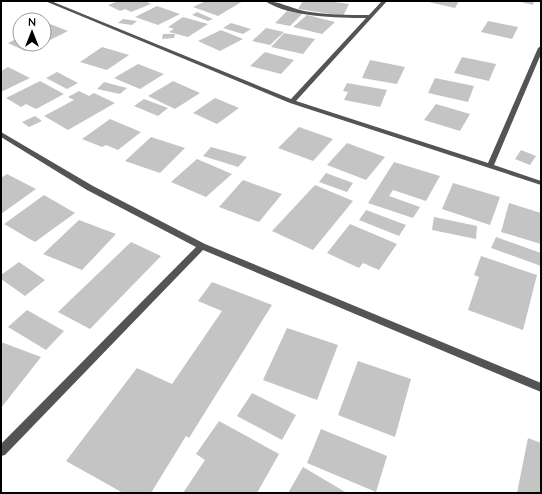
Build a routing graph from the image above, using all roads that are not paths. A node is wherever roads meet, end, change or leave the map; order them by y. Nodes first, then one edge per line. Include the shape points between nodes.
1 (47, 1) edge
2 (267, 1) edge
3 (385, 1) edge
4 (370, 17) junction
5 (541, 48) edge
6 (292, 102) junction
7 (1, 134) edge
8 (490, 167) junction
9 (541, 183) edge
10 (202, 246) junction
11 (541, 388) edge
12 (1, 451) edge

1 - 6 street
2 - 4 street via 301,12
3 - 4 street
4 - 6 street
5 - 8 street
6 - 8 street
7 - 10 street via 90,188
8 - 9 street
10 - 11 street
10 - 12 street

